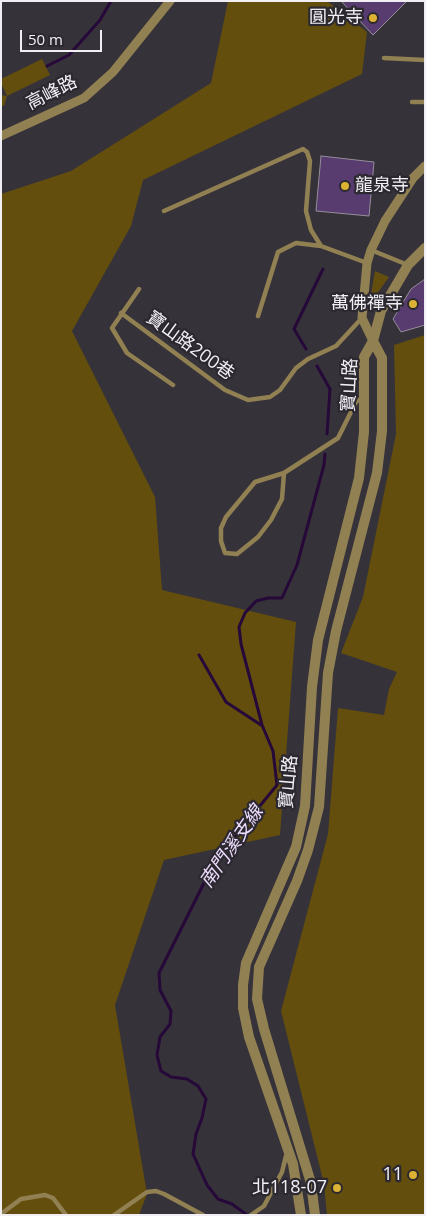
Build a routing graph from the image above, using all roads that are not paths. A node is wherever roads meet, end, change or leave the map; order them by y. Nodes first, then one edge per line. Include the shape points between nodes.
1 (170, 1) edge
2 (384, 58) dead end
3 (425, 60) edge
4 (412, 102) dead end
5 (425, 102) edge
6 (1, 136) edge
7 (425, 166) edge
8 (164, 211) dead end
9 (320, 246) junction
10 (425, 248) edge
11 (371, 250) junction
12 (367, 263) junction
13 (408, 265) junction
14 (138, 289) dead end
15 (121, 313) junction
16 (258, 316) dead end
17 (362, 318) junction
18 (373, 341) junction
19 (173, 385) dead end
20 (364, 396) junction
21 (284, 473) junction
22 (288, 1149) junction
23 (1, 1214) edge
24 (252, 1214) edge
25 (66, 1215) edge
26 (114, 1215) edge
27 (203, 1215) edge
28 (301, 1215) edge
29 (315, 1215) edge

1 - 6 street, 高峰路 via 113,72 84,98
2 - 3 lane
4 - 5 lane
7 - 11 street via 408,185
8 - 9 lane via 303,149 310,160 306,211
9 - 12 lane
9 - 16 lane via 296,243 278,252
10 - 13 street, 寶山路
11 - 12 street
11 - 13 lane
12 - 17 street
13 - 18 street, 寶山路 via 381,311
14 - 15 lane, 寶山路200巷
15 - 17 lane, 寶山路200巷 via 225,390 248,400 270,398 296,368 336,346
15 - 19 lane, 寶山路200巷 via 112,328 127,353
17 - 18 street
18 - 20 street, 寶山路 via 364,357
18 - 29 street, 寶山路 via 382,358 382,431 377,473 328,673 319,807 297,881 259,967 257,999 311,1183
20 - 21 lane via 356,402 338,438
20 - 22 street, 寶山路 via 359,478 318,640 305,806 296,847 246,963 243,985 243,1008 249,1037
21 - 21 lane via 255,482 226,517 221,541 225,553 237,554 258,537 271,520 282,499
22 - 24 lane via 282,1172 264,1206
22 - 28 street, 寶山路
23 - 25 lane via 21,1200 45,1195 53,1198
26 - 27 lane via 147,1192 156,1191

